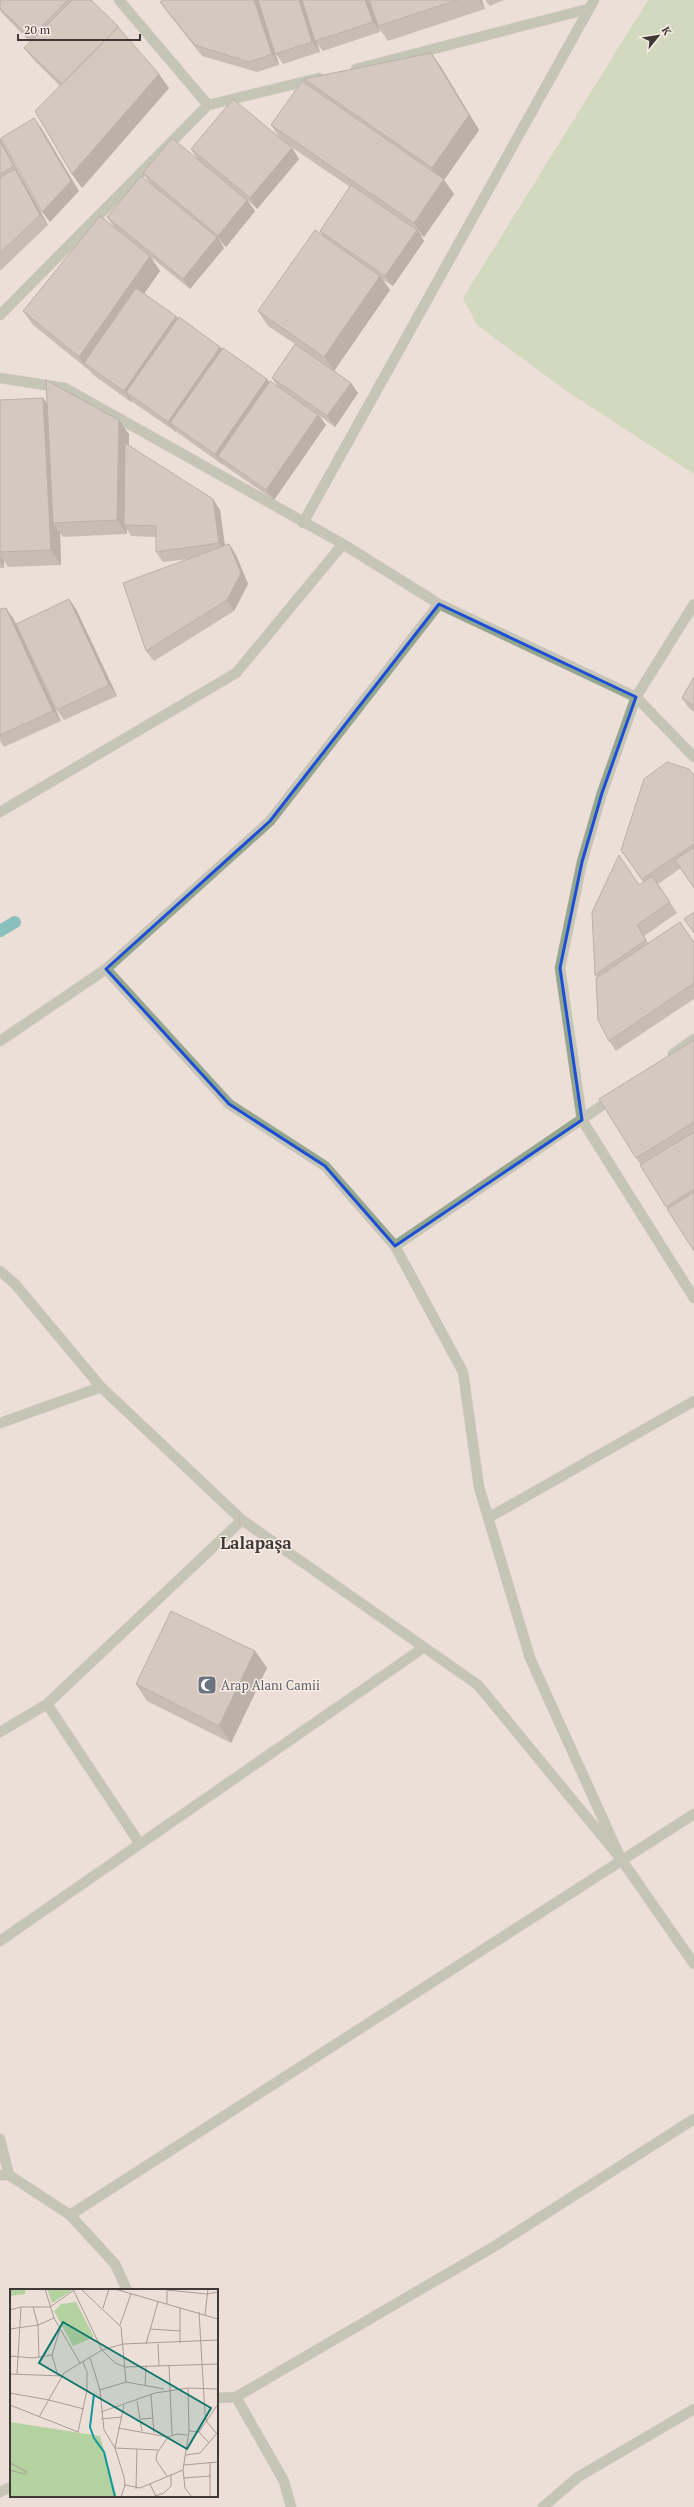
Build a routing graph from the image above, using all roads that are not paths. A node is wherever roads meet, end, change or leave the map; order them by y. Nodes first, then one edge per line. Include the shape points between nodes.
1 (119, 0) edge
2 (594, 0) edge
3 (588, 9) junction
4 (345, 72) edge
5 (330, 75) edge
6 (208, 104) junction
7 (0, 315) edge
8 (0, 378) edge
9 (303, 523) junction
10 (343, 544) junction
11 (438, 604) junction
12 (694, 604) edge
13 (636, 697) junction
14 (694, 757) edge
15 (0, 812) edge
16 (106, 969) junction
17 (694, 1039) edge
18 (0, 1041) edge
19 (663, 1062) edge
20 (619, 1093) edge
21 (582, 1120) junction
22 (395, 1246) junction
23 (0, 1271) edge
24 (694, 1298) edge
25 (101, 1387) junction
26 (694, 1401) edge
27 (0, 1422) edge
28 (488, 1518) junction
29 (242, 1520) junction
30 (423, 1648) junction
31 (47, 1704) junction
32 (0, 1732) edge
33 (694, 1814) edge
34 (140, 1844) junction
35 (621, 1860) junction
36 (0, 1941) edge
37 (694, 1964) edge
38 (694, 2119) edge
39 (0, 2139) edge
40 (4, 2175) edge
41 (70, 2215) junction
42 (127, 2289) edge
43 (236, 2397) junction
44 (218, 2398) edge
45 (694, 2409) edge
46 (10, 2487) edge
47 (0, 2492) edge
48 (291, 2507) edge
49 (543, 2507) edge

1 - 6 street
2 - 3 street
3 - 4 street
3 - 9 street
5 - 6 street
6 - 7 street
8 - 9 street via 65,388
9 - 10 street
10 - 11 street
10 - 15 street via 236,673
11 - 13 street
11 - 16 street via 270,821
12 - 13 street
13 - 14 street
13 - 21 street via 602,793 582,862 560,968
16 - 18 street
16 - 22 street via 229,1104 325,1166
17 - 19 street
20 - 21 street
21 - 22 street
21 - 24 street
22 - 28 street via 463,1372 479,1487
23 - 25 street via 15,1284
25 - 27 street
25 - 29 street
26 - 28 street
28 - 35 street via 530,1658
29 - 30 street
29 - 31 street
30 - 34 street
30 - 35 street via 478,1685
31 - 32 street
31 - 34 street
33 - 35 street
34 - 36 street
35 - 37 street
35 - 41 street
38 - 43 street via 495,2246
39 - 40 street
40 - 41 street
41 - 42 street via 116,2264
43 - 44 street
43 - 48 street via 284,2482
45 - 49 street via 578,2477
46 - 47 street

